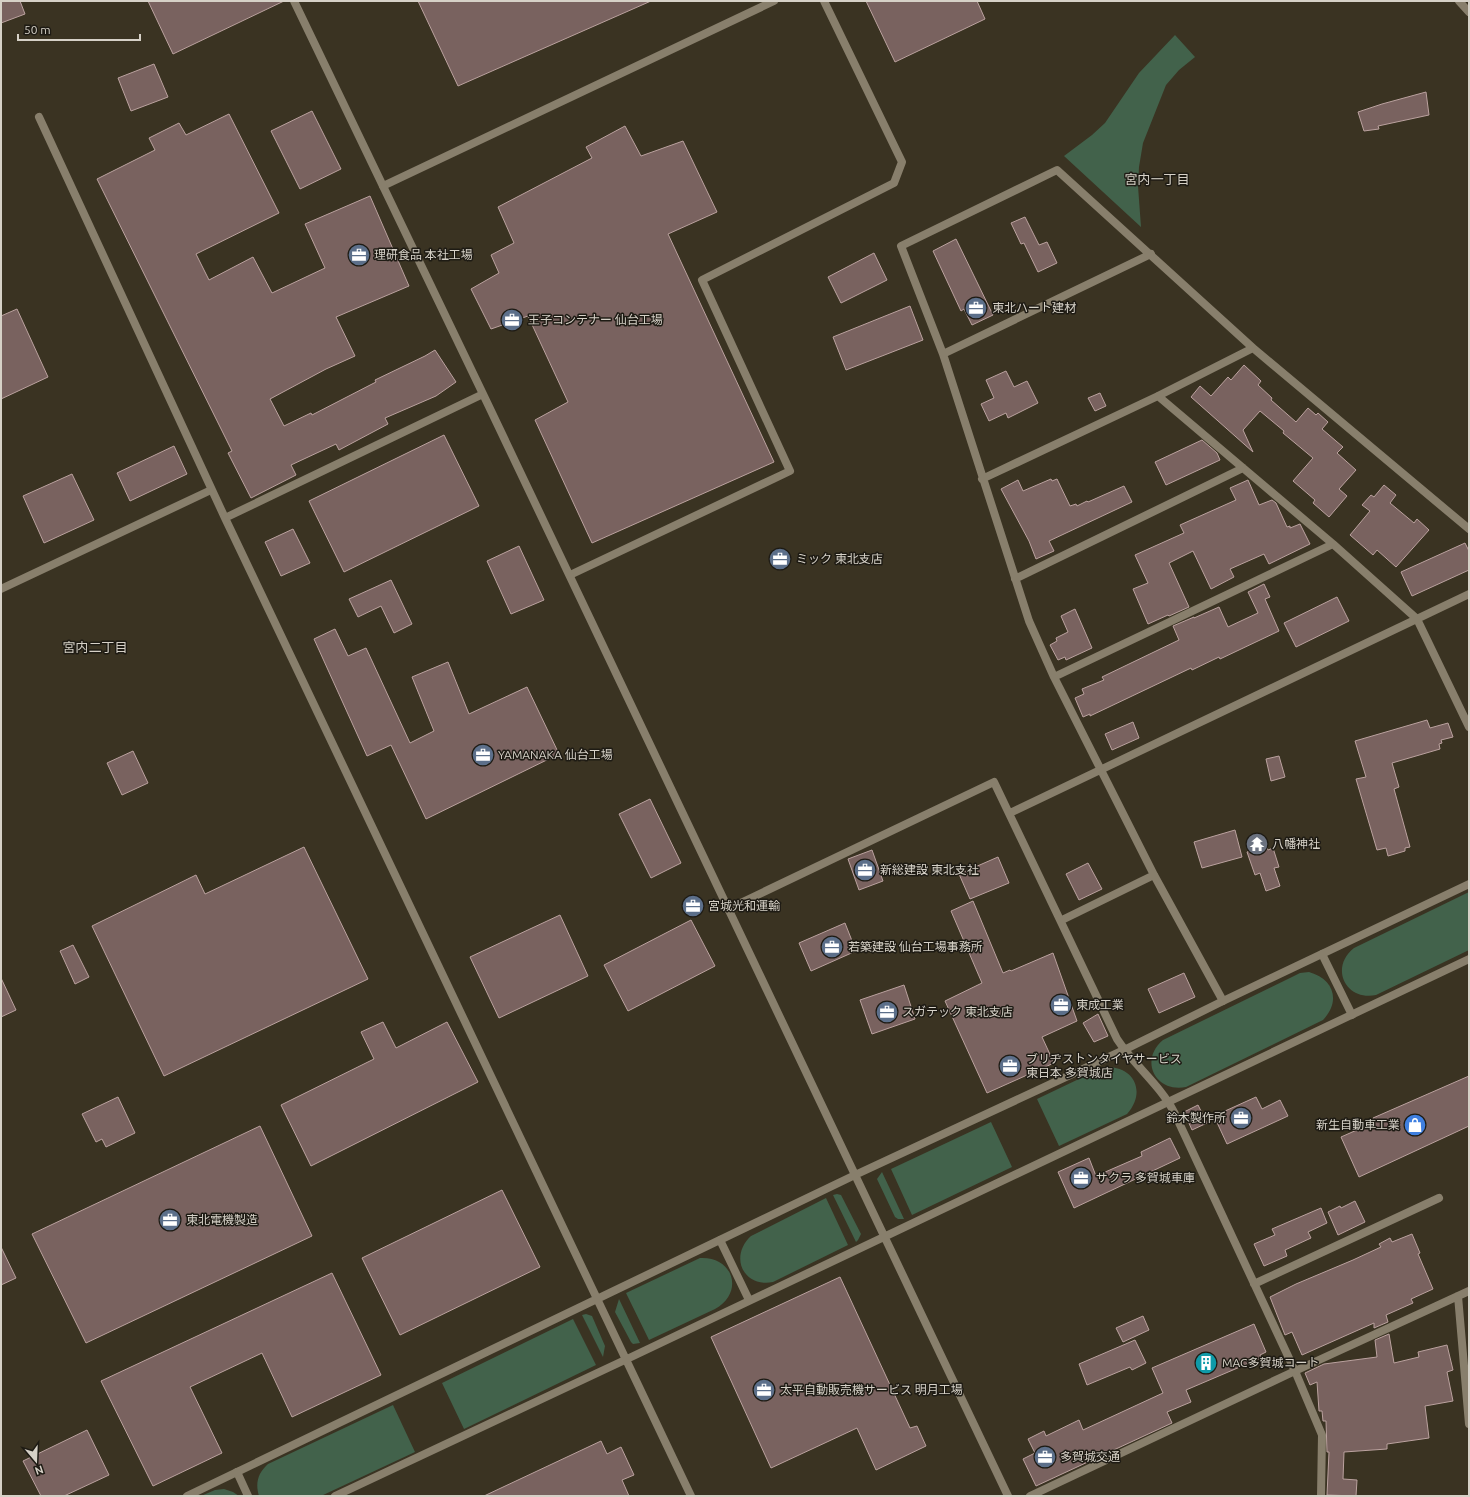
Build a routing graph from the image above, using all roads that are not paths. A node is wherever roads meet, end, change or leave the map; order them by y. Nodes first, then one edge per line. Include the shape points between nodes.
1 (294, 1) edge
2 (774, 1) edge
3 (824, 1) edge
4 (1459, 1) edge
5 (1469, 12) edge
6 (39, 117) dead end
7 (383, 186) junction
8 (1151, 254) junction
9 (1253, 348) junction
10 (943, 354) junction
11 (483, 394) junction
12 (1158, 396) junction
13 (1243, 468) junction
14 (982, 479) junction
15 (211, 490) junction
16 (225, 518) junction
17 (1469, 529) edge
18 (1333, 544) junction
19 (570, 575) junction
20 (1015, 579) junction
21 (1, 589) edge
22 (1469, 594) edge
23 (1417, 619) junction
24 (1054, 678) junction
25 (1469, 727) edge
26 (1100, 770) junction
27 (1010, 813) junction
28 (1154, 875) junction
29 (1469, 884) edge
30 (728, 909) junction
31 (1062, 920) junction
32 (1322, 954) junction
33 (1469, 959) edge
34 (1222, 1001) junction
35 (1352, 1015) junction
36 (1124, 1050) junction
37 (1168, 1102) junction
38 (855, 1175) junction
39 (1439, 1198) dead end
40 (884, 1236) junction
41 (720, 1240) junction
42 (1254, 1284) junction
43 (1469, 1291) edge
44 (1458, 1296) junction
45 (598, 1299) junction
46 (749, 1300) junction
47 (627, 1359) junction
48 (1295, 1371) junction
49 (1469, 1424) edge
50 (237, 1472) junction
51 (187, 1496) edge
52 (248, 1496) edge
53 (335, 1496) edge
54 (691, 1496) edge
55 (1008, 1496) edge
56 (1030, 1496) edge
57 (1321, 1496) edge

1 - 7 street
2 - 7 street
3 - 19 street via 902,162 894,183 702,280 790,471
4 - 5 street
6 - 15 street
7 - 11 street
8 - 9 street
8 - 10 street
8 - 10 street via 1057,170 901,246
9 - 12 street
9 - 17 street
10 - 14 street
11 - 16 street
11 - 19 street
12 - 13 street
12 - 14 street
13 - 18 street
13 - 20 street
14 - 20 street
15 - 16 street
15 - 21 street
16 - 45 street
18 - 23 street
18 - 24 street
19 - 30 street
20 - 24 street via 1029,621
22 - 23 street
23 - 25 street
23 - 26 street
24 - 26 street
26 - 27 street
26 - 28 street
27 - 30 street via 994,782
27 - 31 street
28 - 31 street
28 - 34 street
29 - 32 street
30 - 38 street
31 - 36 street
32 - 34 street
32 - 35 street
33 - 35 street
34 - 36 street
35 - 37 street
36 - 37 street
36 - 38 street
37 - 40 street
37 - 42 street
38 - 40 street
38 - 41 street
39 - 42 street
40 - 46 street
40 - 55 street
41 - 45 street
41 - 46 street
42 - 48 street
43 - 44 street
44 - 48 street
44 - 49 street
45 - 47 street
45 - 50 street
46 - 47 street
47 - 53 street
47 - 54 street
48 - 56 street
48 - 57 street via 1322,1435
50 - 51 street
50 - 52 street

